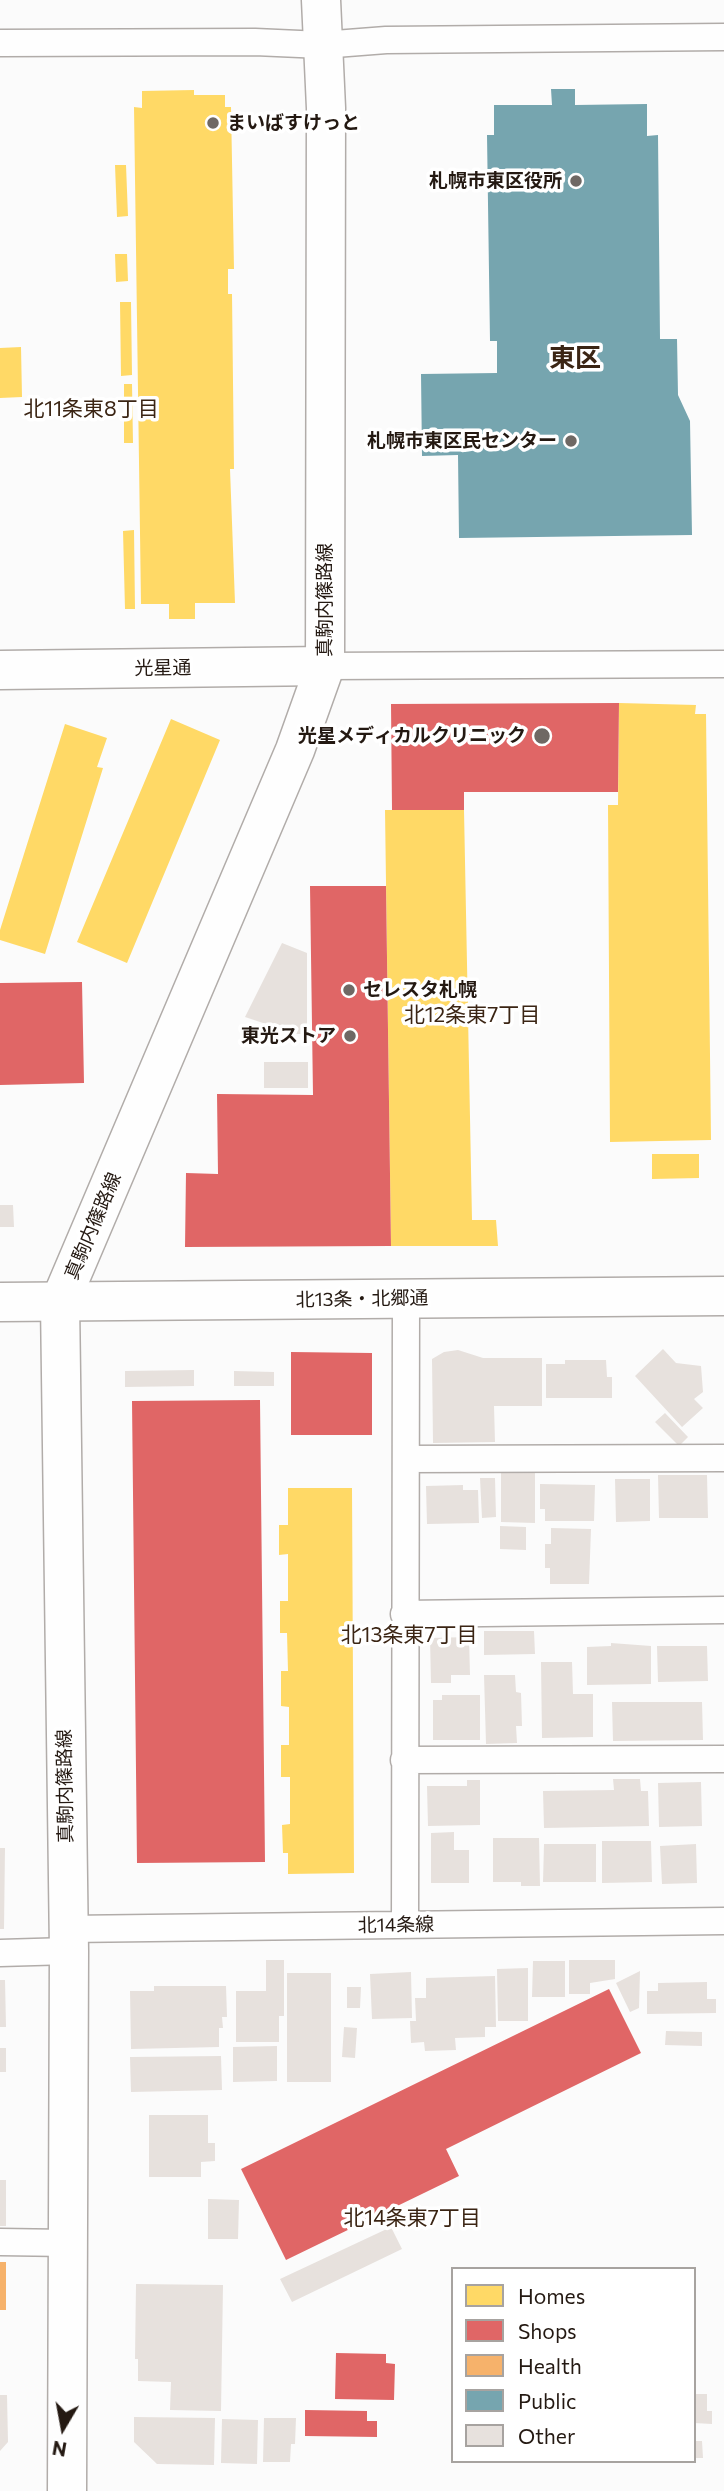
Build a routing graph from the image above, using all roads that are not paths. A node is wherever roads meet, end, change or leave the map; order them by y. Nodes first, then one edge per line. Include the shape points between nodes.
1 (321, 0) edge
2 (724, 37) edge
3 (0, 43) edge
4 (322, 45) junction
5 (724, 664) edge
6 (325, 666) junction
7 (0, 670) edge
8 (724, 1296) edge
9 (406, 1298) junction
10 (0, 1302) edge
11 (60, 1302) junction
12 (724, 1458) edge
13 (406, 1459) junction
14 (724, 1610) edge
15 (404, 1615) junction
16 (724, 1759) edge
17 (404, 1760) junction
18 (724, 1921) edge
19 (405, 1925) junction
20 (68, 1940) junction
21 (0, 1953) edge
22 (0, 2242) edge
23 (68, 2243) junction
24 (67, 2491) edge

1 - 4 main road, 真駒内篠路線
2 - 4 street via 386,40
3 - 4 street
4 - 6 main road, 真駒内篠路線 via 326,108
5 - 6 street
6 - 7 main road, 光星通
6 - 11 main road, 真駒内篠路線 via 295,750
8 - 9 main road, 北13条・北郷通
9 - 11 main road, 北13条・北郷通
9 - 13 street
10 - 11 main road, 北13条・北郷通
11 - 20 main road, 真駒内篠路線
12 - 13 street
13 - 15 street
14 - 15 street
15 - 17 street
16 - 17 street
17 - 19 street
18 - 19 street, 北14条線
19 - 20 street, 北14条線
20 - 21 street, 北14条線
20 - 23 main road, 真駒内篠路線
22 - 23 street
23 - 24 main road, 真駒内篠路線

